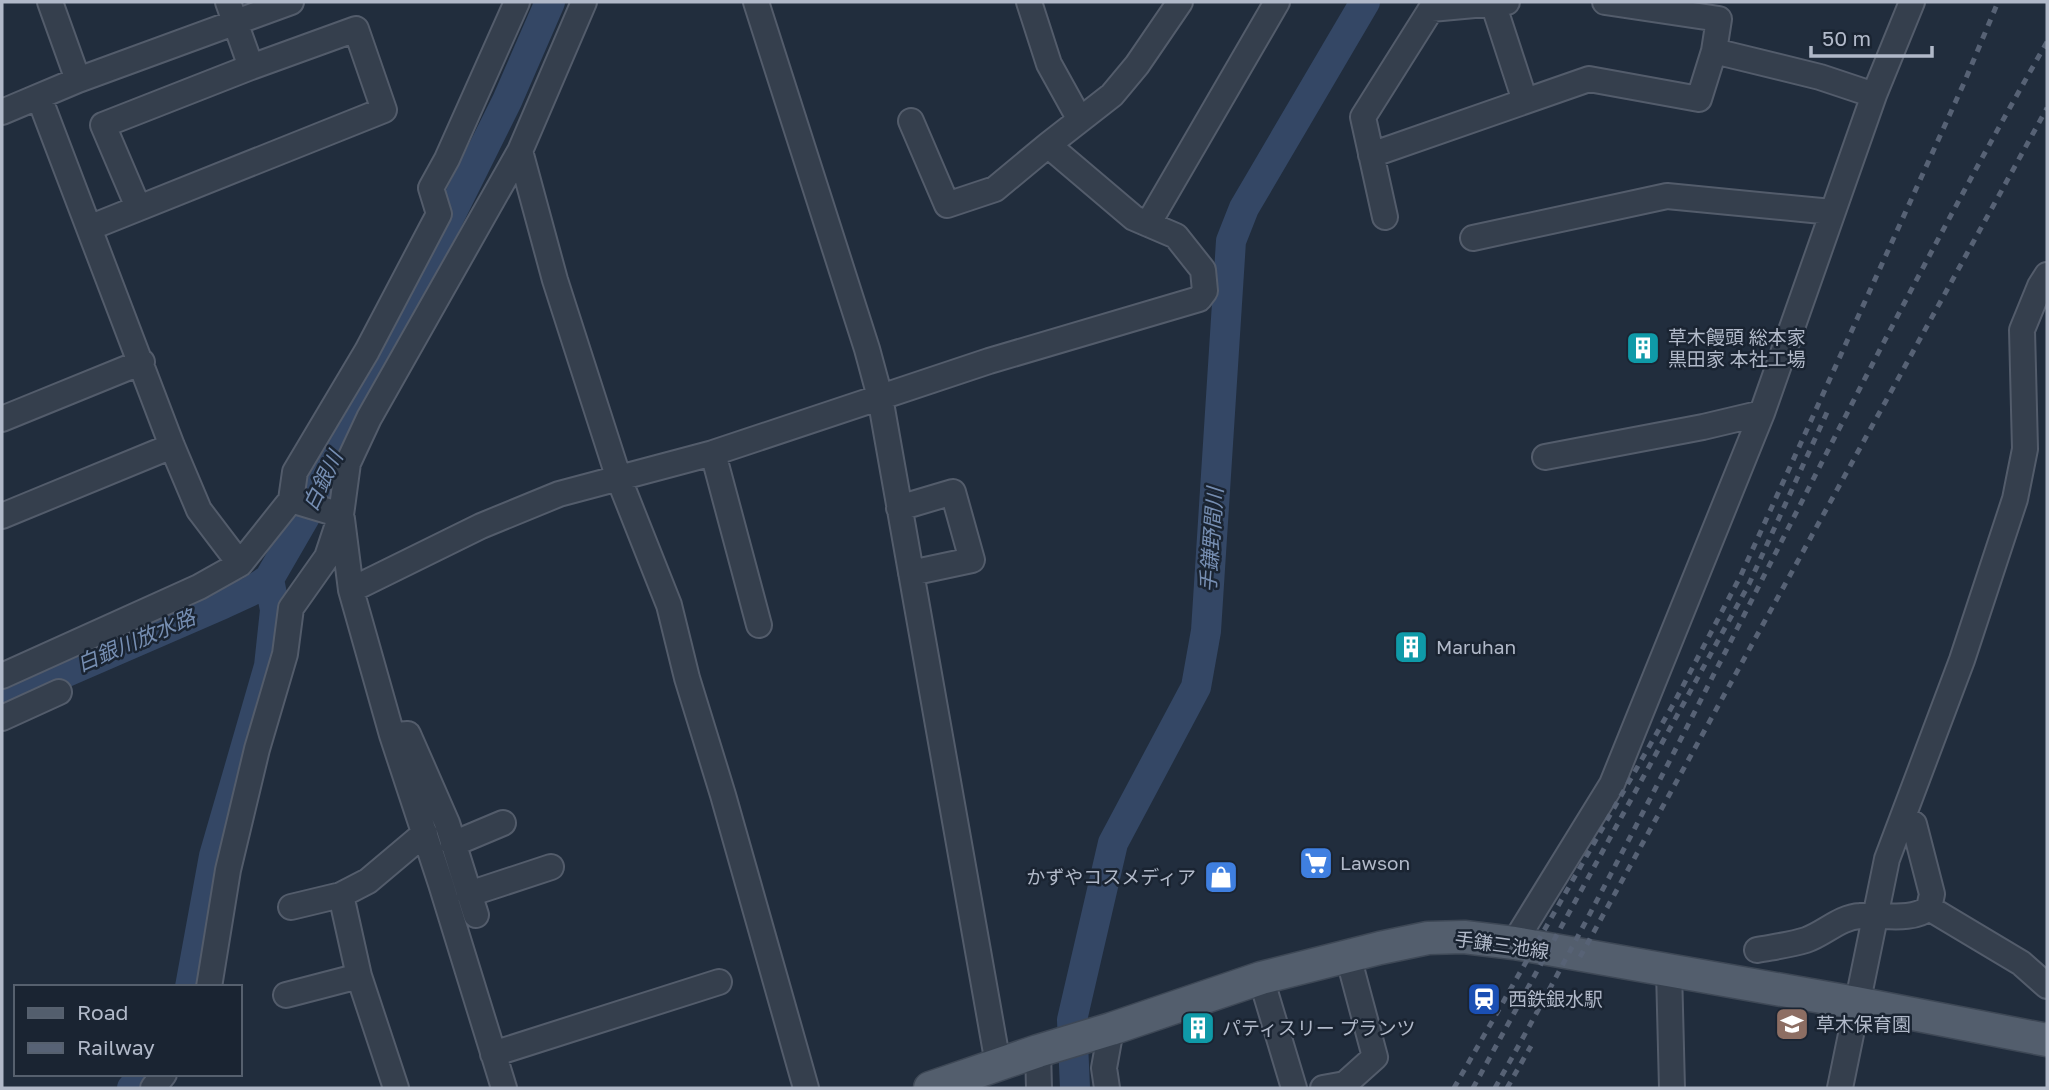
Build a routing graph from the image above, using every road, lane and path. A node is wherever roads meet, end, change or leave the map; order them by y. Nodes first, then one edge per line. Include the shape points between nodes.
1 (50, 2) edge
2 (291, 2) edge
3 (517, 2) edge
4 (584, 2) edge
5 (756, 2) edge
6 (1029, 2) edge
7 (1179, 2) edge
8 (1277, 2) edge
9 (1605, 2) edge
10 (1912, 2) edge
11 (1486, 3) edge
12 (232, 12) edge
13 (1714, 51) junction
14 (251, 67) junction
15 (78, 80) junction
16 (1874, 95) junction
17 (39, 97) junction
18 (1525, 101) junction
19 (2, 112) edge
20 (1080, 120) junction
21 (911, 121) dead end
22 (1048, 145) junction
23 (520, 152) junction
24 (1371, 155) junction
25 (138, 207) junction
26 (1832, 212) junction
27 (1385, 216) dead end
28 (1147, 224) junction
29 (89, 228) junction
30 (1473, 238) dead end
31 (2047, 275) edge
32 (142, 362) junction
33 (880, 397) junction
34 (1762, 413) junction
35 (2, 419) edge
36 (173, 446) junction
37 (713, 453) junction
38 (1545, 457) dead end
39 (619, 479) junction
40 (291, 500) junction
41 (899, 508) junction
42 (341, 515) junction
43 (2, 516) edge
44 (240, 564) junction
45 (911, 573) junction
46 (351, 590) junction
47 (759, 625) dead end
48 (2, 676) edge
49 (59, 692) dead end
50 (2, 718) edge
51 (392, 736) junction
52 (1903, 817) junction
53 (503, 823) dead end
54 (425, 833) junction
55 (453, 844) junction
56 (551, 867) dead end
57 (462, 892) junction
58 (341, 895) junction
59 (290, 907) dead end
60 (1930, 908) junction
61 (1874, 917) junction
62 (1514, 943) junction
63 (1757, 950) dead end
64 (1348, 956) junction
65 (1669, 970) junction
66 (359, 976) junction
67 (1261, 978) junction
68 (719, 982) dead end
69 (209, 985) edge
70 (2047, 986) edge
71 (286, 995) dead end
72 (1856, 1003) junction
73 (1111, 1029) junction
74 (2047, 1040) edge
75 (1038, 1051) junction
76 (493, 1054) junction
77 (998, 1064) junction
78 (396, 1088) edge
79 (504, 1088) edge
80 (806, 1088) edge
81 (930, 1088) edge
82 (1039, 1088) edge
83 (1107, 1088) edge
84 (1294, 1088) edge
85 (1323, 1088) edge
86 (1672, 1088) edge
87 (1840, 1088) edge

1 - 15 street
2 - 12 street
3 - 40 street via 431,188 439,214 367,351 295,472
4 - 23 street
5 - 33 street
6 - 20 street via 1049,64
7 - 20 street via 1112,95
8 - 28 street
9 - 13 street via 1719,19
10 - 16 street
11 - 18 street
11 - 24 street via 1431,9 1363,117
12 - 14 street
12 - 15 street
13 - 16 street via 1820,76
13 - 18 street via 1699,99 1589,79
14 - 25 street via 103,125
14 - 25 street via 356,29 384,110
15 - 17 street
16 - 26 street
17 - 19 street
17 - 29 street
18 - 24 street
20 - 22 street
21 - 22 street via 947,205 995,189
22 - 28 street
23 - 39 street via 555,280
23 - 42 street via 369,418 348,463
24 - 27 street
25 - 29 street
26 - 30 street via 1667,196
26 - 34 street
28 - 33 street via 1176,236 1203,270 1205,291 1199,299
29 - 32 street
31 - 52 street via 2022,330 2025,449 2015,499
32 - 35 street
32 - 36 street
33 - 37 street
33 - 41 street
34 - 38 street
34 - 62 street via 1612,784
36 - 43 street
36 - 44 street via 199,510
37 - 39 street
37 - 47 street
39 - 46 street via 559,494 481,526
39 - 80 street via 670,605
40 - 42 street
40 - 44 street
41 - 45 street
41 - 45 street via 953,492 972,560
42 - 46 street
42 - 69 street via 327,557 290,608 285,654 228,870
44 - 48 street
45 - 77 street
46 - 51 street
49 - 50 street
51 - 54 street
51 - 55 street via 408,734
52 - 60 street via 1914,824 1932,894
52 - 61 street via 1887,859
53 - 55 street
54 - 57 street
54 - 58 street via 368,881
55 - 57 street
56 - 57 street
57 - 76 street
58 - 59 street
58 - 66 street
60 - 61 street via 1906,916
60 - 70 street via 2021,963
61 - 63 street via 1858,916 1806,940
61 - 72 street
62 - 64 main road, 手鎌三池線 via 1464,936 1427,938
62 - 65 main road, 手鎌三池線
64 - 67 main road, 手鎌三池線
64 - 85 street via 1375,1058 1345,1084
65 - 72 main road, 手鎌三池線
65 - 86 street
66 - 71 street
66 - 78 street
67 - 73 main road, 手鎌三池線
67 - 84 street
68 - 76 street
72 - 74 main road, 手鎌三池線
72 - 87 street
73 - 75 main road, 手鎌三池線
73 - 83 street via 1104,1068
75 - 77 main road, 手鎌三池線
75 - 82 street
76 - 79 street
77 - 81 main road, 手鎌三池線

